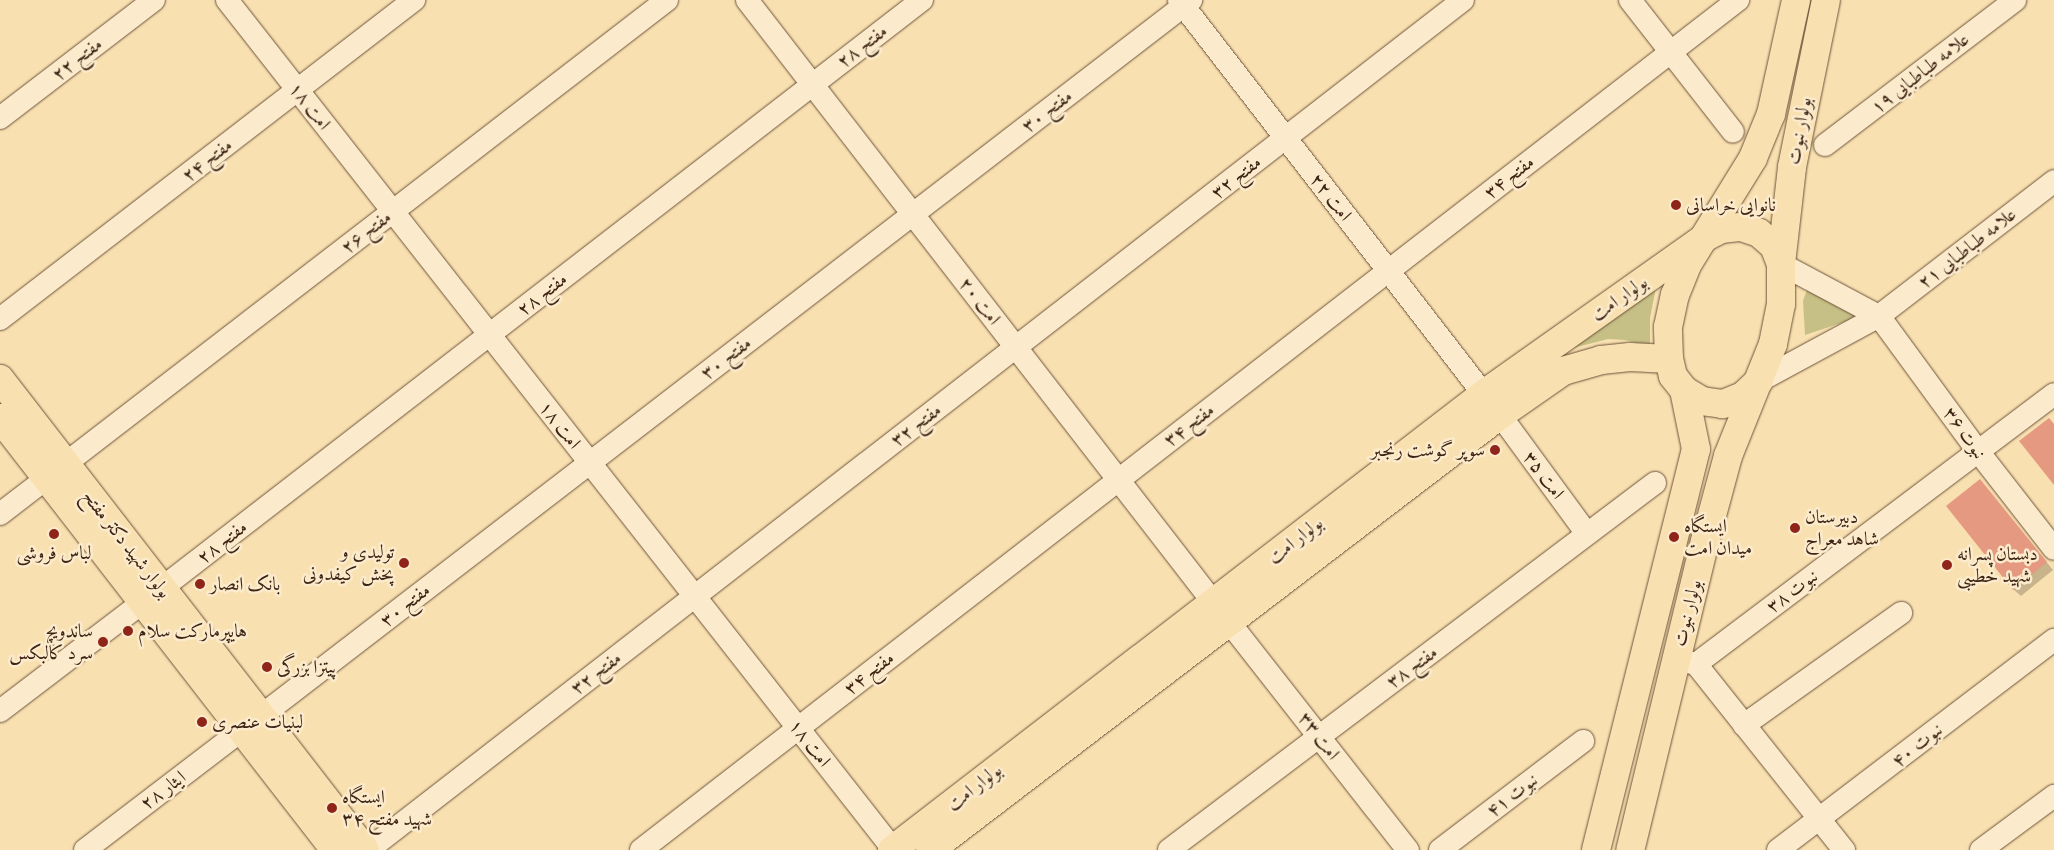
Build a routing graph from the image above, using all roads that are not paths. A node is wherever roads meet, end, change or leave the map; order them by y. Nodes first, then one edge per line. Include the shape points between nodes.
1 (154, 0) edge
2 (228, 0) edge
3 (414, 0) edge
4 (668, 0) edge
5 (747, 0) edge
6 (922, 0) edge
7 (1463, 0) edge
8 (1630, 0) edge
9 (1738, 0) edge
10 (1796, 0) edge
11 (1826, 0) edge
12 (2015, 0) edge
13 (1185, 2) edge
14 (1671, 52) junction
15 (812, 85) junction
16 (298, 90) junction
17 (0, 118) edge
18 (1734, 132) dead end
19 (1286, 138) junction
20 (1825, 145) dead end
21 (2054, 181) edge
22 (393, 211) junction
23 (913, 214) junction
24 (1704, 238) junction
25 (1782, 264) junction
26 (1388, 271) junction
27 (1879, 316) junction
28 (0, 320) edge
29 (490, 334) junction
30 (1016, 347) junction
31 (1669, 359) junction
32 (0, 379) edge
33 (1758, 381) junction
34 (1684, 390) junction
35 (1484, 394) junction
36 (2054, 394) edge
37 (1500, 416) junction
38 (0, 418) edge
39 (1977, 450) junction
40 (590, 463) junction
41 (56, 471) junction
42 (1118, 480) junction
43 (1655, 482) dead end
44 (0, 514) edge
45 (1588, 534) junction
46 (2054, 549) edge
47 (152, 595) junction
48 (695, 597) junction
49 (1221, 612) junction
50 (1901, 613) dead end
51 (2054, 640) edge
52 (1686, 661) junction
53 (0, 710) edge
54 (251, 723) junction
55 (1744, 725) junction
56 (798, 728) junction
57 (1320, 738) junction
58 (1583, 741) dead end
59 (2054, 796) edge
60 (1819, 820) junction
61 (85, 850) edge
62 (335, 850) edge
63 (367, 850) edge
64 (641, 850) edge
65 (893, 850) edge
66 (930, 850) edge
67 (1169, 850) edge
68 (1408, 850) edge
69 (1440, 850) edge
70 (1596, 850) edge
71 (1630, 850) edge
72 (1778, 850) edge
73 (1844, 850) edge
74 (1981, 850) edge

1 - 17 street, مفتح ۲۲
2 - 16 street, امت ۱۸
3 - 16 street, مفتح ۲۴
4 - 22 street, مفتح ۲۶
5 - 15 street, امت ۲۰
6 - 15 street, مفتح ۲۸
7 - 19 street, مفتح ۳۲
8 - 14 street
9 - 14 street, مفتح ۳۴
10 - 24 main road, بولوار نبوت via 1771,114 1754,158
11 - 25 main road, بولوار نبوت via 1792,167
12 - 20 street, علامه طباطبایی ۱۹
13 - 19 street, امت ۲۲
13 - 23 street, مفتح ۳۰
14 - 18 street
14 - 26 street, مفتح ۳۴
15 - 23 street, امت ۲۰
15 - 29 street, مفتح ۲۸
16 - 22 street, امت ۱۸
16 - 28 street, مفتح ۲۴
19 - 26 street, امت ۲۲
19 - 30 street, مفتح ۳۲
21 - 27 street, علامه طباطبایی ۲۱
22 - 29 street, امت ۱۸
22 - 41 street, مفتح ۲۶
23 - 30 street, امت ۲۰
23 - 40 street, مفتح ۳۰
24 - 25 main road via 1721,229 1741,227 1759,233 1774,246
24 - 31 main road via 1686,265 1675,295 1668,327
24 - 35 main road, بولوار امت
25 - 27 street
25 - 33 main road via 1773,344
26 - 35 street, امت ۲۲
26 - 42 street, مفتح ۳۴
27 - 33 street, علامه طباطبایی ۲۱
27 - 39 street, نبوت ۳۶
29 - 40 street, امت ۱۸
29 - 47 street, مفتح ۲۸
30 - 42 street, امت ۲۰
30 - 48 street, مفتح ۳۲
31 - 34 main road via 1673,376
31 - 37 main road, بولوار امت via 1601,360 1563,372
32 - 41 main road, بولوار شهید دکتر مفتح
33 - 34 main road via 1743,396 1723,404 1702,401
33 - 52 main road, بولوار نبوت via 1728,456
34 - 70 main road, بولوار نبوت via 1696,449
35 - 49 main road, بولوار امت
36 - 39 street, نبوت ۳۸
37 - 45 street, امت ۳۵
37 - 49 main road, بولوار امت
38 - 41 main road, بولوار شهید دکتر مفتح
39 - 46 street, نبوت ۳۶
39 - 52 street, نبوت ۳۸
40 - 48 street, امت ۱۸
40 - 54 street, مفتح ۳۰
41 - 44 street, مفتح ۲۶
41 - 47 main road, بولوار شهید دکتر مفتح
42 - 49 street, امت ۲۰
42 - 56 street, مفتح ۳۴
43 - 45 street, مفتح ۳۸
45 - 57 street, مفتح ۳۸
47 - 53 street, مفتح ۲۸
47 - 54 main road, بولوار شهید دکتر مفتح
48 - 56 street, امت ۱۸
48 - 63 street, مفتح ۳۲
49 - 57 street, امت ۳۳
49 - 65 main road, بولوار امت
49 - 66 main road, بولوار امت
50 - 55 street
51 - 60 street, نبوت ۴۰
52 - 55 street
52 - 71 main road, بولوار نبوت
54 - 61 street, ایثار ۲۸
54 - 62 main road, بولوار شهید دکتر مفتح
54 - 63 main road, بولوار شهید دکتر مفتح
55 - 60 street
56 - 64 street, مفتح ۳۴
56 - 65 street, امت ۱۸
57 - 67 street, مفتح ۳۸
57 - 68 street, امت ۳۳
58 - 69 street, نبوت ۴۱
59 - 74 street
60 - 72 street, نبوت ۴۰
60 - 73 street

